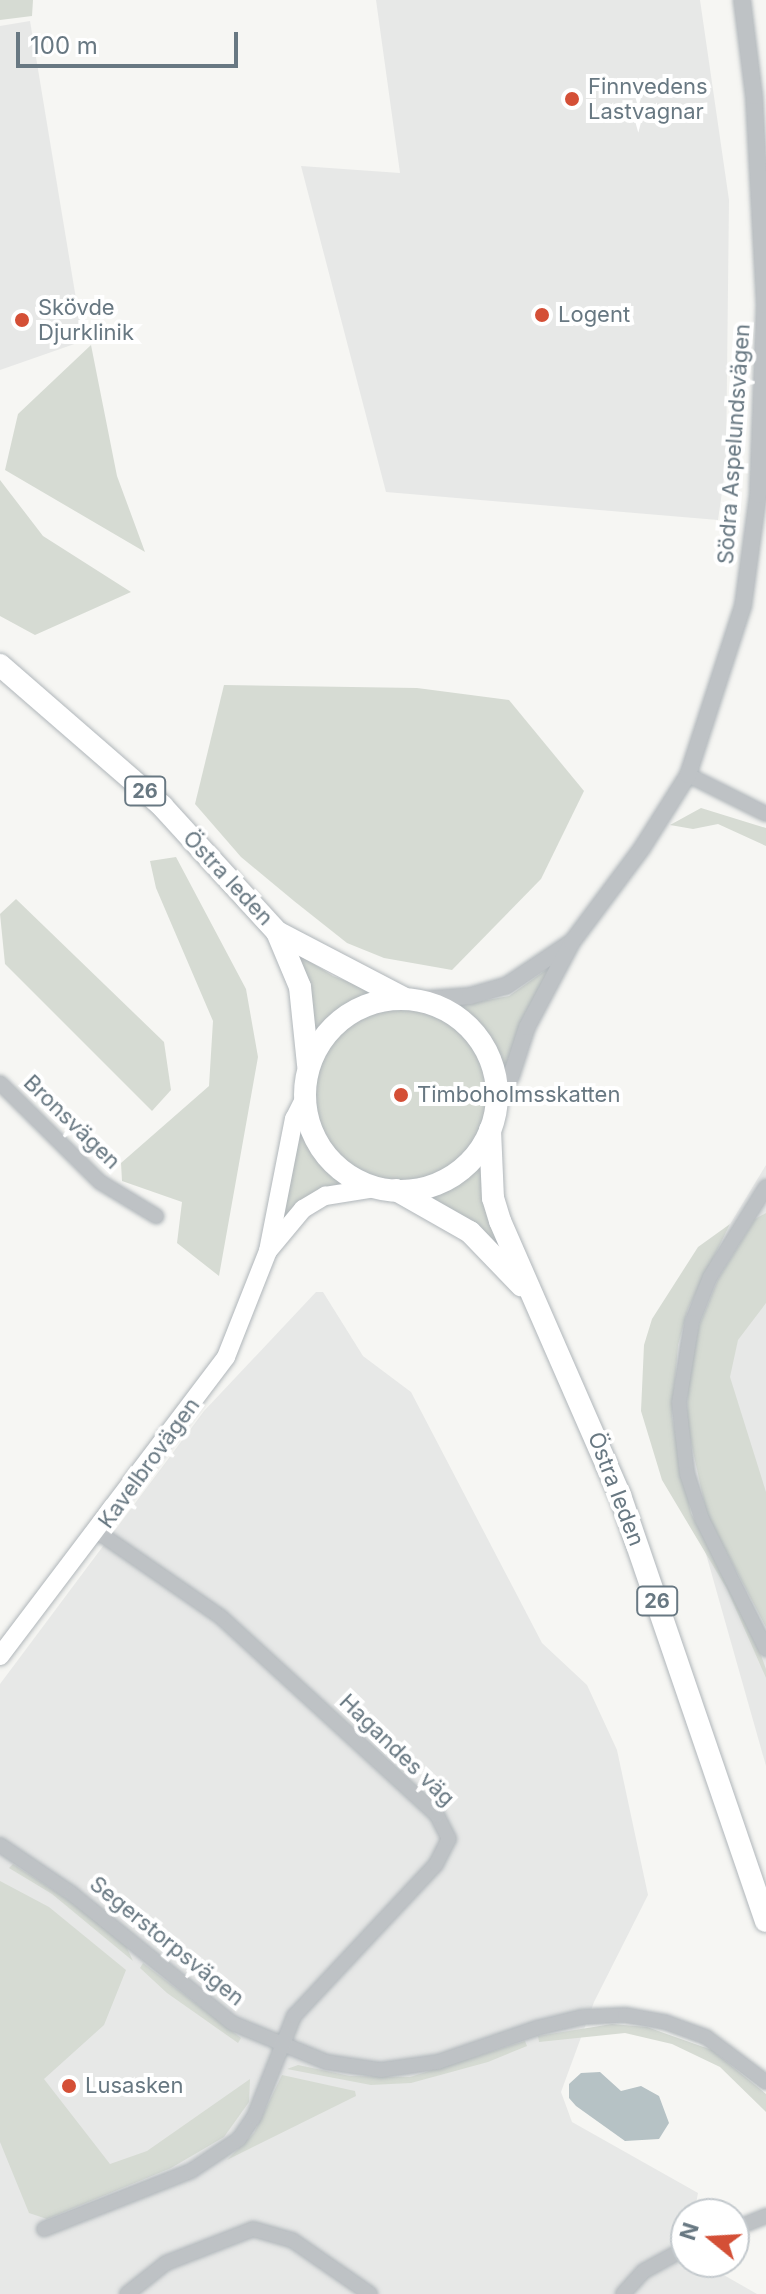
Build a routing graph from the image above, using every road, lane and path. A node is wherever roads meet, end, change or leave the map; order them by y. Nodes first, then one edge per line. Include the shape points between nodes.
1 (742, 0) edge
2 (0, 665) edge
3 (688, 775) junction
4 (766, 814) edge
5 (277, 932) junction
6 (572, 942) junction
7 (410, 999) junction
8 (309, 1066) junction
9 (0, 1083) edge
10 (497, 1097) junction
11 (304, 1099) junction
12 (490, 1130) junction
13 (766, 1187) edge
14 (386, 1189) junction
15 (156, 1216) dead end
16 (268, 1251) junction
17 (527, 1291) junction
18 (98, 1532) junction
19 (766, 1649) edge
20 (0, 1656) edge
21 (0, 1845) edge
22 (766, 1921) edge
23 (279, 2045) junction
24 (766, 2082) edge
25 (44, 2229) dead end
26 (670, 2257) edge
27 (127, 2294) edge
28 (370, 2294) edge
29 (623, 2294) edge

1 - 3 street, Södra Aspelundsvägen via 763,226 758,495 743,606
2 - 5 highway, Östra leden / 26 via 162,806
3 - 4 street
3 - 6 street, Södra Aspelundsvägen
5 - 7 highway, Östra leden / 26
5 - 8 highway, Östra leden / 26 via 300,987
6 - 7 street, Södra Aspelundsvägen via 506,986 470,996
6 - 10 street, Södra Aspelundsvägen
7 - 8 highway, 26 via 355,1010 319,1043
7 - 10 highway, 26 via 449,1012 475,1033 487,1052
8 - 11 highway, 26
9 - 15 street, Bronsvägen via 100,1182
10 - 12 highway, 26
11 - 14 highway, 26 via 309,1123 326,1155 354,1178
11 - 16 main road, Kavelbrovägen via 294,1119
12 - 14 highway, 26 via 474,1156 452,1175 425,1187
12 - 17 highway, Östra leden / 26 via 493,1198
13 - 19 street via 710,1277 692,1322 679,1403 687,1474 702,1519
14 - 16 main road, Kavelbrovägen via 325,1196 303,1209
14 - 17 highway, Östra leden / 26 via 470,1232
16 - 18 main road, Kavelbrovägen via 226,1357
17 - 22 highway, Östra leden / 26 via 582,1400 621,1498
18 - 20 main road, Kavelbrovägen
18 - 23 street, Hagandes väg via 221,1617 445,1827 449,1839 436,1864 294,2016
21 - 23 street, Segerstorpsvägen via 71,1893 211,2007
23 - 24 street, Segerstorpsvägen via 326,2062 381,2070 438,2062 582,2017 625,2015 706,2037
23 - 25 street, Hagandes väg via 254,2117 223,2153 140,2193
26 - 29 street via 644,2271
27 - 28 street via 166,2263 253,2229 292,2240

